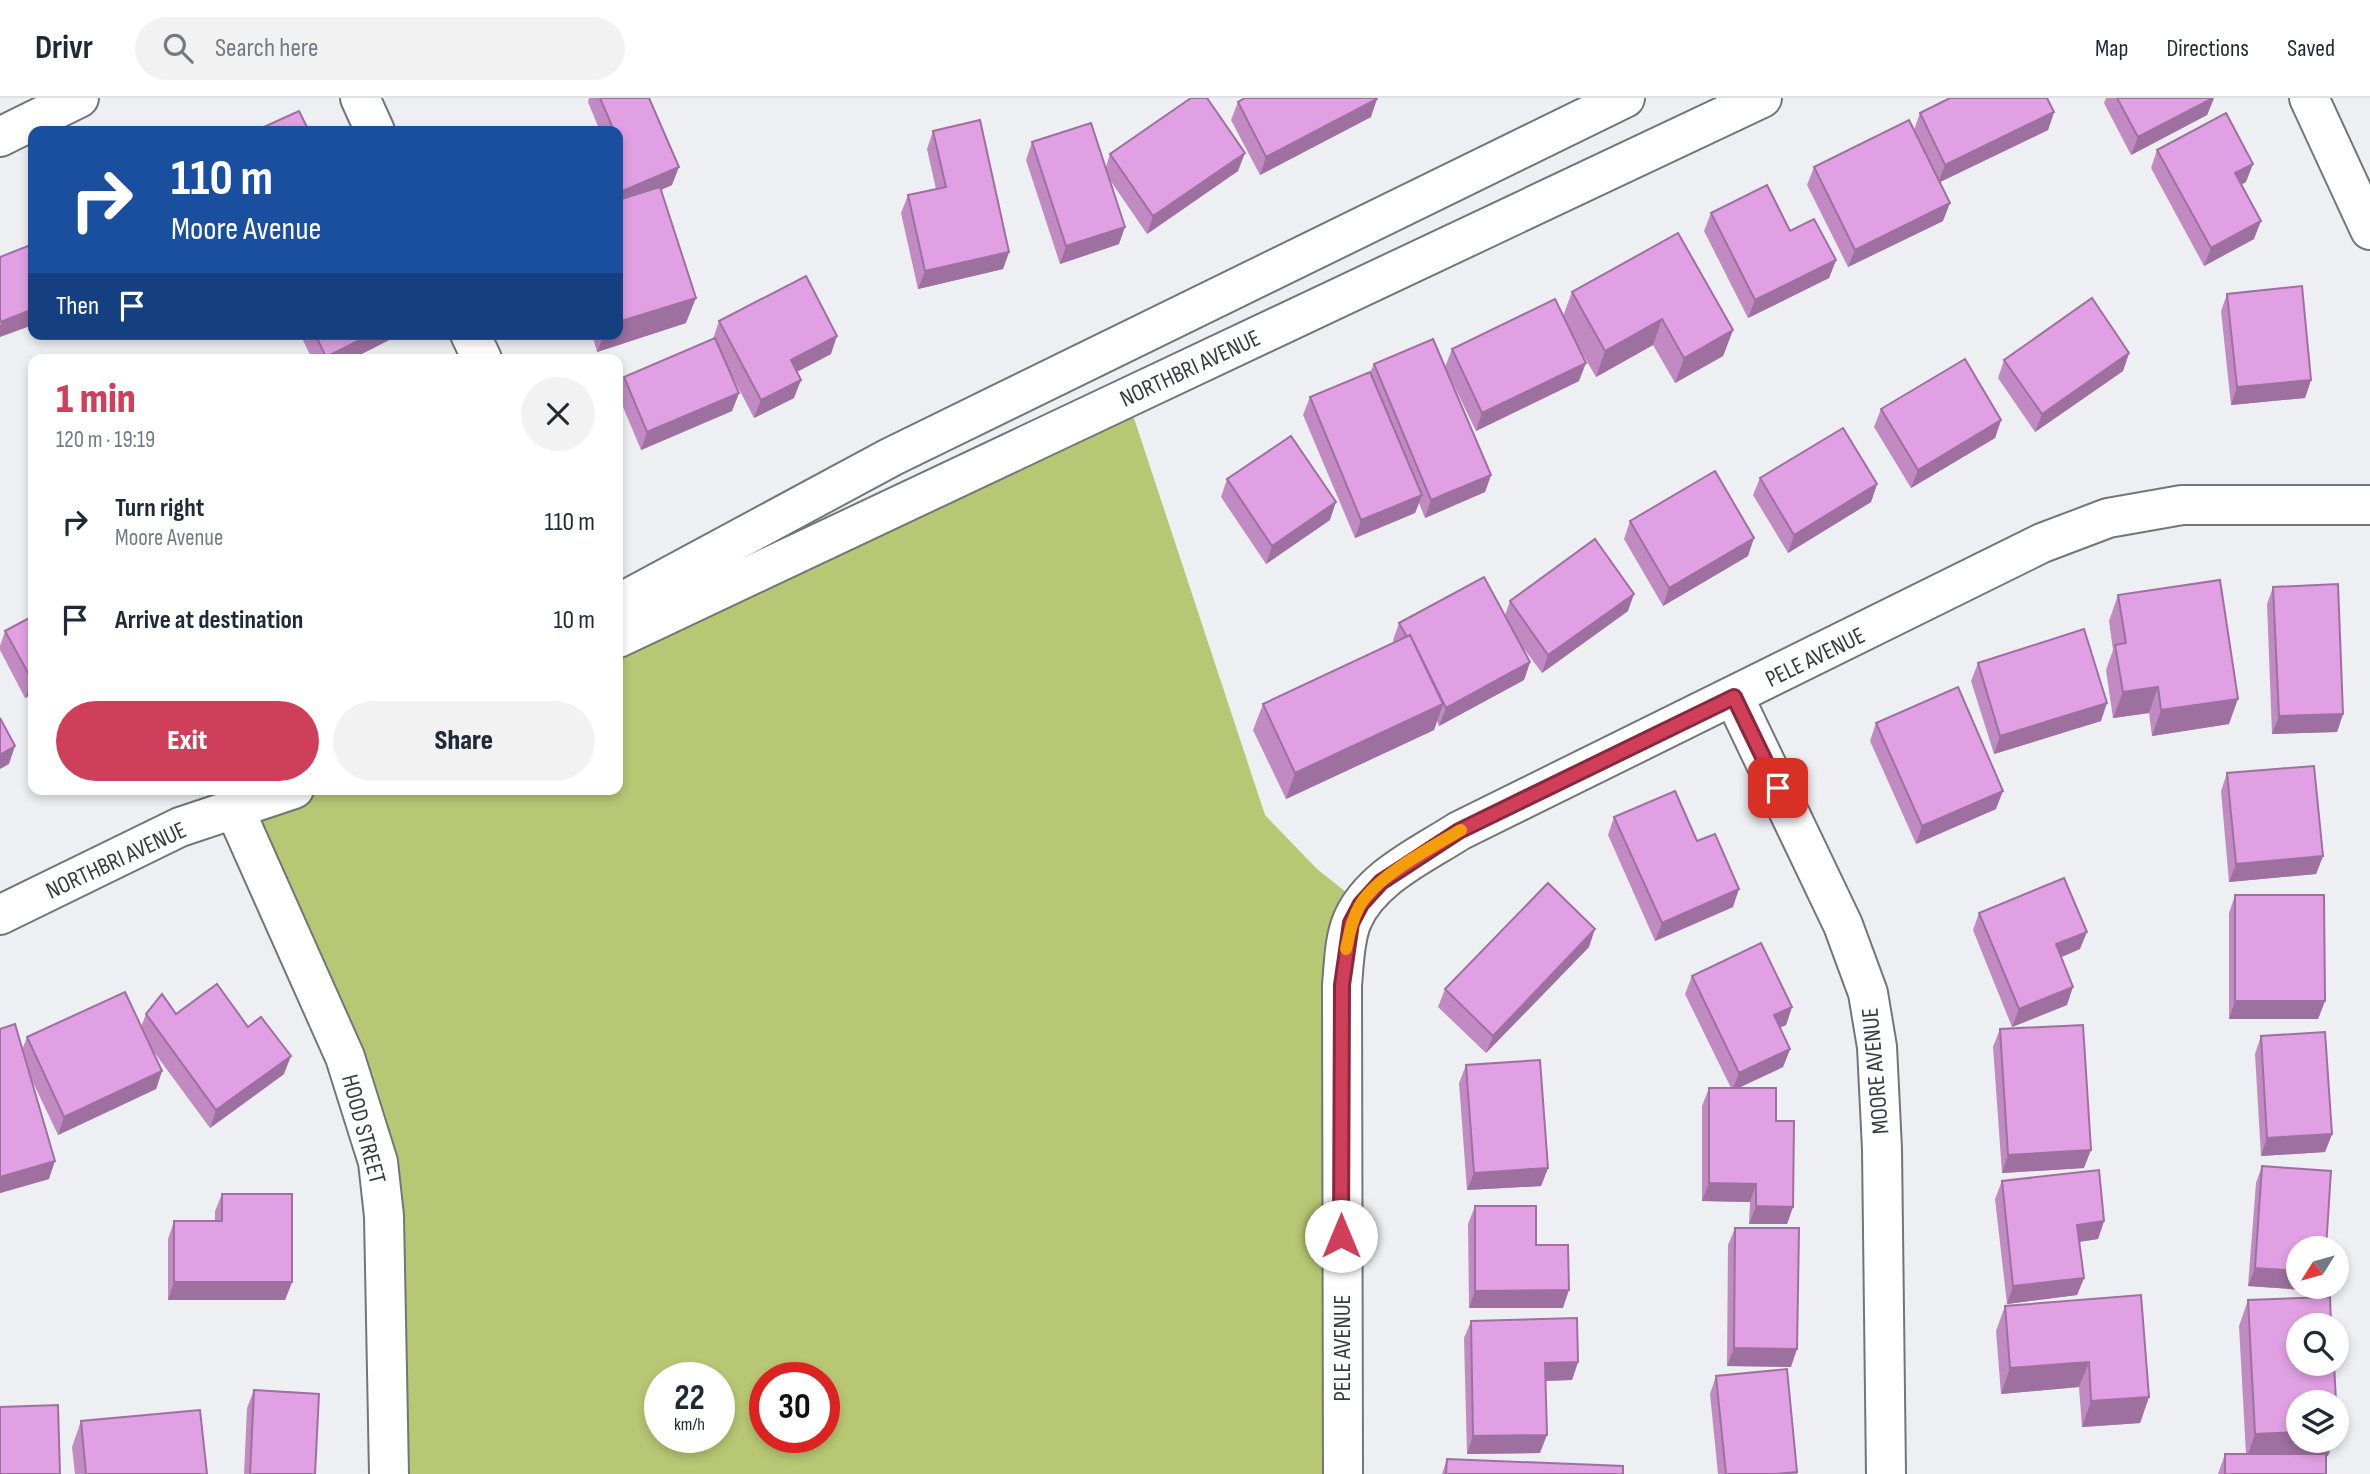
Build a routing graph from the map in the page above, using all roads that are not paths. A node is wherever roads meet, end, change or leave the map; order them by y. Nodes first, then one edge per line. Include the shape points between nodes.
1 (79, 98) edge
2 (360, 98) edge
3 (1625, 98) edge
4 (1762, 98) edge
5 (2309, 98) edge
6 (373, 126) edge
7 (0, 137) edge
8 (2370, 230) edge
9 (2370, 505) edge
10 (623, 601) edge
11 (623, 636) edge
12 (1734, 697) junction
13 (267, 795) edge
14 (249, 799) edge
15 (0, 915) edge
16 (389, 1474) edge
17 (1343, 1474) edge
18 (1886, 1474) edge

1 - 7 street
2 - 6 street
3 - 10 street, NORTHBRI AVENUE via 891,457
4 - 11 street, NORTHBRI AVENUE
5 - 8 street
9 - 12 street, PELE AVENUE via 2182,505 2108,518 2042,543
12 - 17 street, PELE AVENUE via 1459,831 1381,882 1351,923 1342,985
12 - 18 street, MOORE AVENUE via 1843,925 1868,993 1877,1047 1882,1149
13 - 14 street, NORTHBRI AVENUE
14 - 15 street, NORTHBRI AVENUE via 180,827
14 - 16 street, HOOD STREET via 345,1057 378,1162 384,1216

